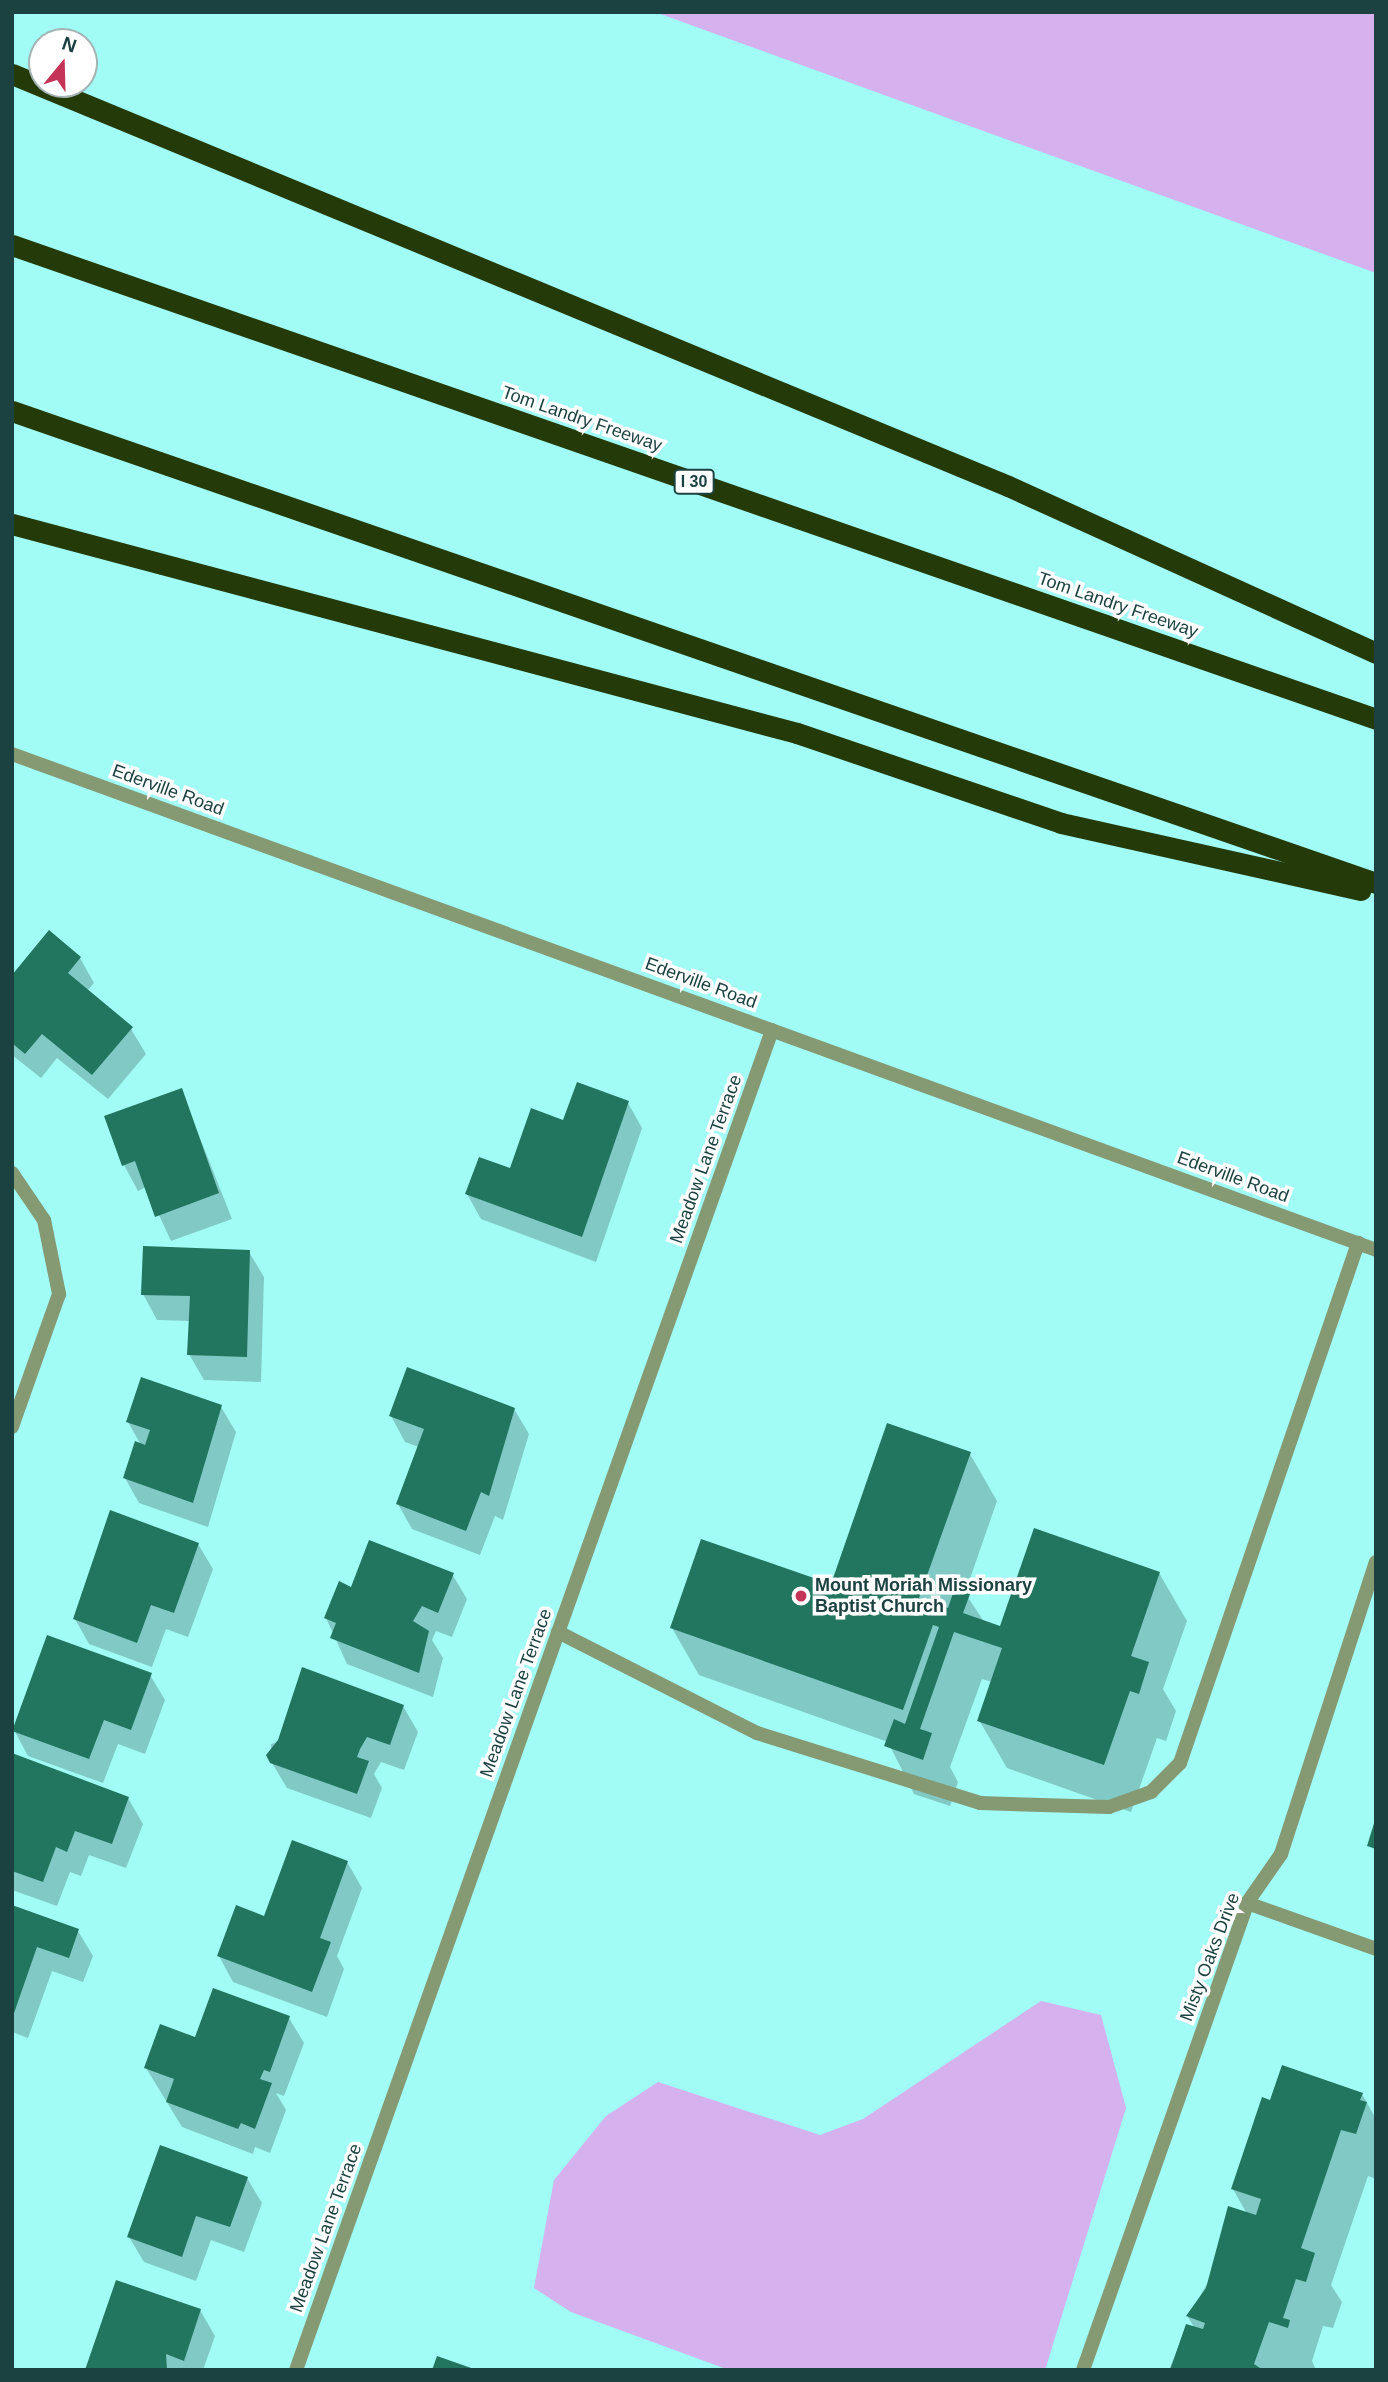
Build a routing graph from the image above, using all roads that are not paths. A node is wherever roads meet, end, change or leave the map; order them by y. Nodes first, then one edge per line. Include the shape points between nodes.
1 (12, 74) edge
2 (12, 245) edge
3 (12, 411) edge
4 (12, 524) edge
5 (1376, 653) edge
6 (1376, 719) edge
7 (12, 754) edge
8 (1376, 883) edge
9 (1376, 893) edge
10 (772, 1030) junction
11 (12, 1173) edge
12 (1357, 1243) junction
13 (1376, 1250) edge
14 (12, 1427) edge
15 (1376, 1562) edge
16 (558, 1632) junction
17 (1247, 1903) junction
18 (1376, 1949) edge
19 (296, 2370) edge
20 (1083, 2370) edge

1 - 5 highway via 1008,486
2 - 6 highway, Tom Landry Freeway / I 30
3 - 8 highway
4 - 9 highway via 797,733 1061,823
7 - 10 street, Ederville Road
10 - 12 street, Ederville Road
10 - 16 street, Meadow Lane Terrace
11 - 14 street via 44,1220 59,1294
12 - 13 street, Ederville Road
12 - 16 street via 1180,1763 1151,1792 1109,1807 980,1803 757,1733
15 - 17 street, Misty Oaks Drive via 1281,1854
16 - 19 street, Meadow Lane Terrace
17 - 18 street
17 - 20 street, Misty Oaks Drive

